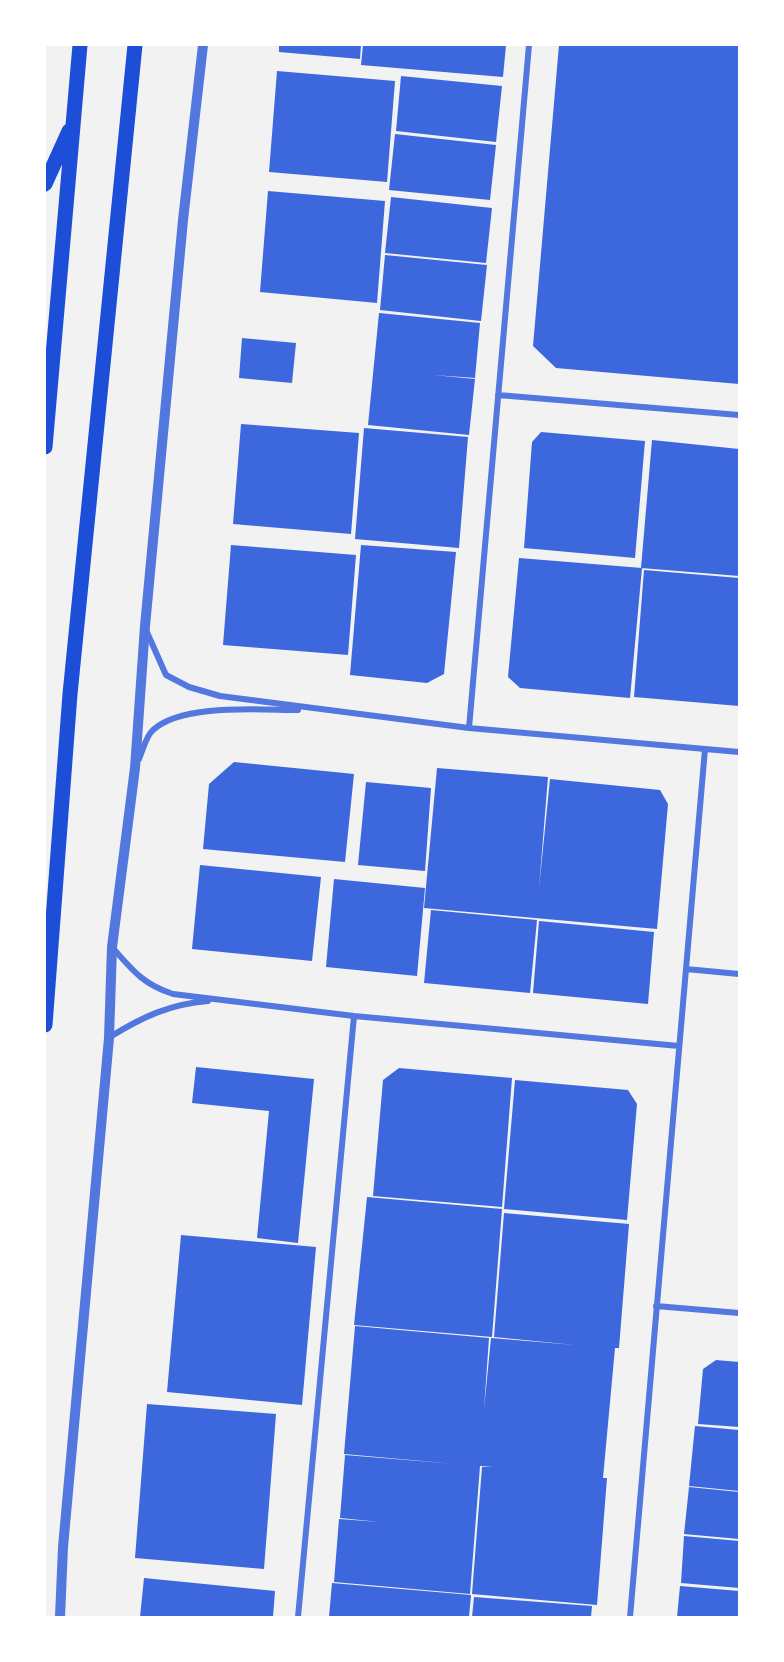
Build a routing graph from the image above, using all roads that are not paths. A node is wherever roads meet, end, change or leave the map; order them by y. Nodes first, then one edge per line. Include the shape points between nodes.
1 (80, 45) edge
2 (135, 45) edge
3 (203, 45) edge
4 (529, 45) edge
5 (74, 120) junction
6 (45, 184) edge
7 (498, 395) junction
8 (739, 415) edge
9 (45, 447) edge
10 (145, 626) junction
11 (322, 709) junction
12 (469, 728) junction
13 (705, 749) junction
14 (739, 752) edge
15 (135, 768) junction
16 (112, 947) junction
17 (686, 969) junction
18 (739, 974) edge
19 (227, 1002) junction
20 (354, 1016) junction
21 (45, 1025) edge
22 (109, 1038) junction
23 (679, 1046) junction
24 (657, 1306) junction
25 (739, 1313) edge
26 (59, 1617) edge
27 (298, 1617) edge
28 (630, 1617) edge

1 - 5 main road
2 - 21 main road via 70,694
3 - 10 street
4 - 7 street
5 - 6 main road
5 - 9 main road
7 - 8 street
7 - 12 street
10 - 11 street via 166,675 189,687 220,696
10 - 15 street
11 - 12 street
11 - 15 street via 220,711 175,717 151,731
12 - 13 street
13 - 14 street
13 - 17 street
15 - 16 street
16 - 19 street via 152,987
16 - 22 street
17 - 18 street
17 - 23 street
19 - 20 street
19 - 22 street via 173,1005 144,1016
20 - 23 street
20 - 27 street
22 - 26 street
23 - 24 street
24 - 25 street
24 - 28 street

